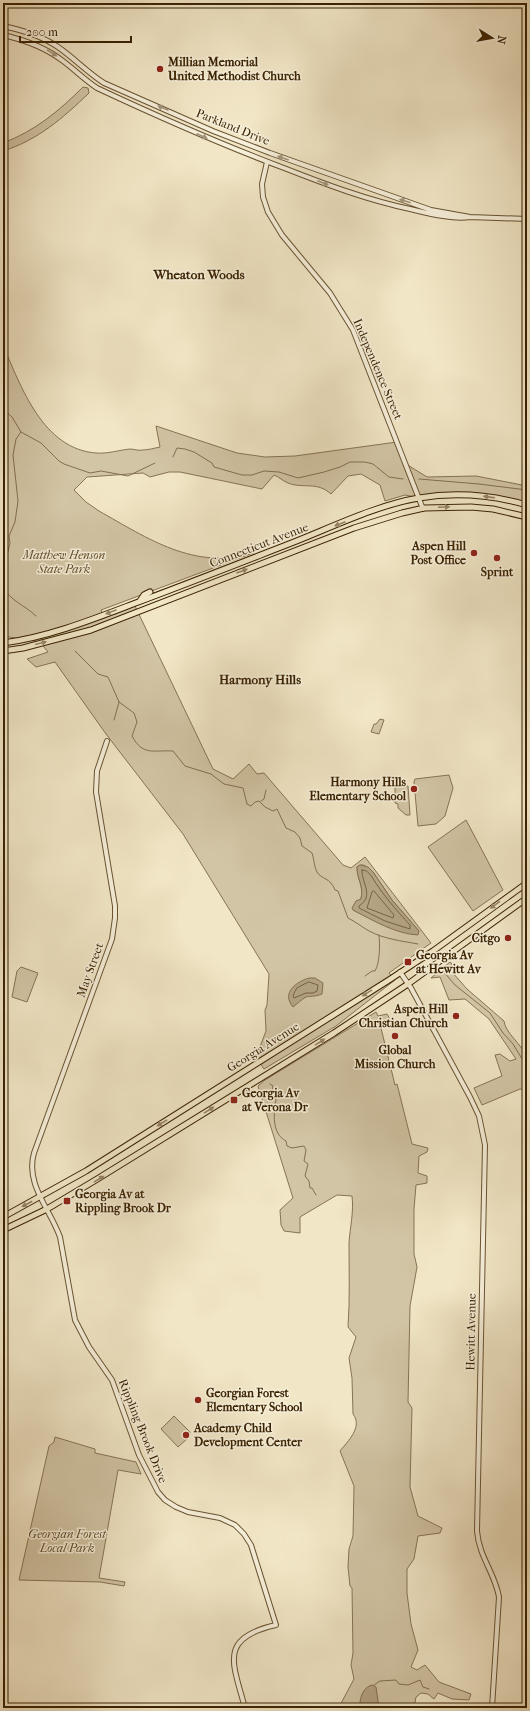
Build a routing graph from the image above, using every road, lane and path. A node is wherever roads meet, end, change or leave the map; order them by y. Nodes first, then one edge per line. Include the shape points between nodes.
1 (3, 26) edge
2 (3, 35) edge
3 (267, 162) junction
4 (470, 217) junction
5 (527, 219) edge
6 (420, 498) junction
7 (527, 505) edge
8 (423, 509) junction
9 (527, 517) edge
10 (172, 589) junction
11 (150, 592) dead end
12 (175, 596) junction
13 (138, 602) junction
14 (3, 643) edge
15 (3, 651) edge
16 (107, 741) dead end
17 (527, 883) edge
18 (527, 898) edge
19 (400, 972) junction
20 (408, 984) junction
21 (41, 1197) junction
22 (47, 1208) junction
23 (3, 1217) edge
24 (3, 1230) edge
25 (245, 1708) edge
26 (492, 1708) edge

4 -> 1 street, Parkland Drive via 431,210 388,196 213,131 104,83 47,41 27,32
2 -> 3 street, Parkland Drive via 52,53 98,88 210,140
3 -> 4 street, Parkland Drive via 385,204 425,213
3 - 6 street, Independence Street via 262,184 268,212 282,235 330,293 353,330
4 - 5 street, Parkland Drive
7 -> 6 main road, Connecticut Avenue via 474,496 442,495
6 - 8 street, Independence Street
6 -> 10 main road, Connecticut Avenue via 376,510
8 -> 9 main road, Connecticut Avenue via 476,507
12 -> 8 main road, Connecticut Avenue via 366,523
10 - 12 main road
10 - 13 main road, Connecticut Avenue
11 - 13 main road
15 -> 12 main road, Connecticut Avenue via 91,630
13 -> 14 main road, Connecticut Avenue via 87,622
16 - 21 street, May Street via 97,771 96,792 113,893 115,918 112,939 32,1160 31,1172
17 -> 19 main road, Georgia Avenue
18 - 20 main road
19 - 20 street, Hewitt Avenue
19 -> 21 main road, Georgia Avenue
22 -> 20 main road via 265,1076
20 - 26 street, Hewitt Avenue via 470,1097 479,1116 485,1145 477,1531 483,1557 495,1581 499,1597
21 - 22 street, Rippling Brook Drive
21 -> 23 main road, Georgia Avenue
22 - 24 main road
22 - 25 street, Rippling Brook Drive via 60,1237 75,1320 89,1347 112,1380 154,1487 165,1500 176,1507 220,1518 235,1525 251,1545 276,1625 246,1635 234,1652 233,1665

